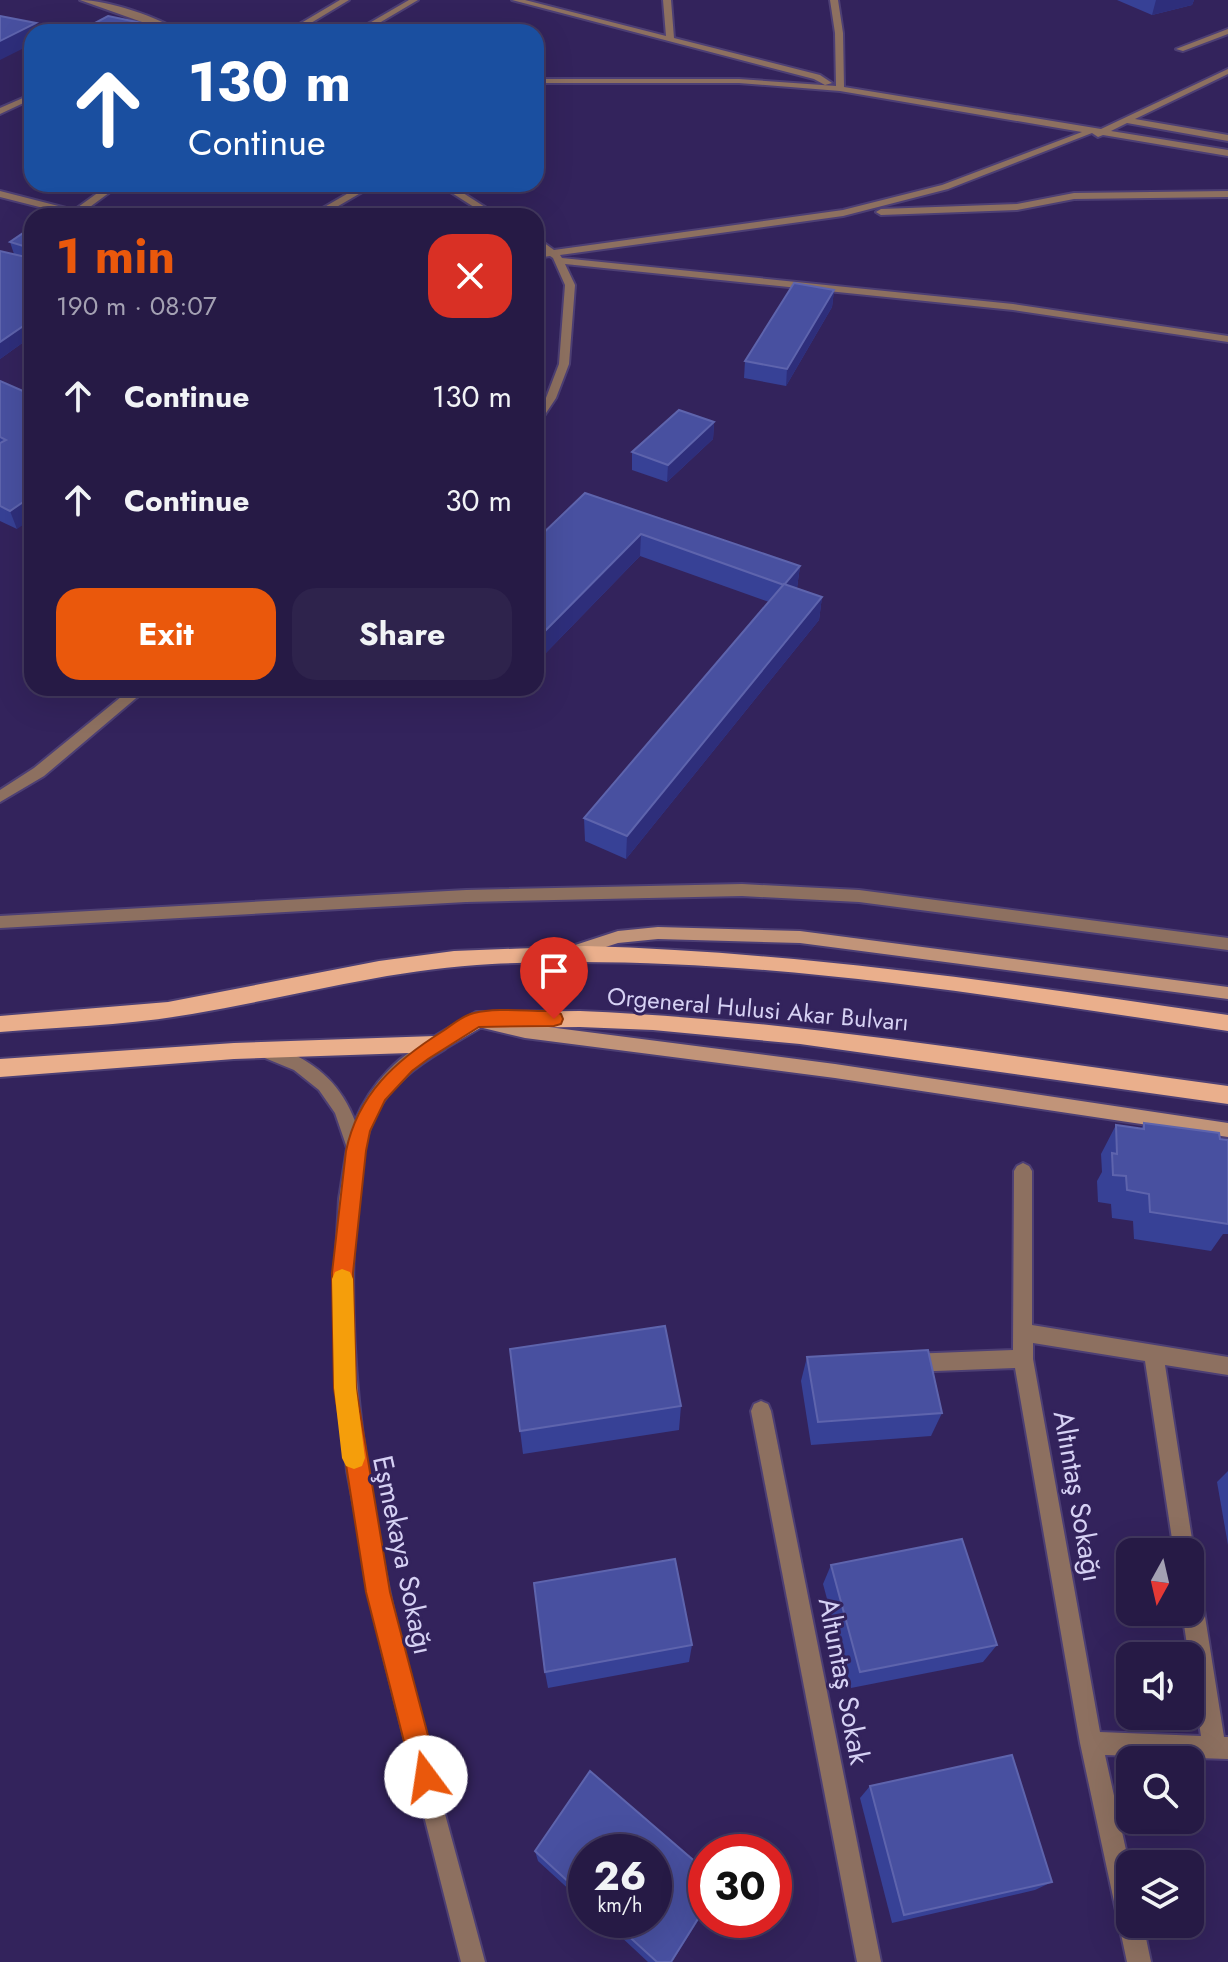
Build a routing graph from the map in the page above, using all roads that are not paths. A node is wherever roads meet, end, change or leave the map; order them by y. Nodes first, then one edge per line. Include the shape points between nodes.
1 (84, 0) edge
2 (345, 0) edge
3 (414, 0) edge
4 (516, 0) edge
5 (667, 0) edge
6 (834, 0) edge
7 (157, 24) edge
8 (304, 24) edge
9 (372, 24) edge
10 (1228, 31) edge
11 (670, 39) junction
12 (1180, 49) dead end
13 (1228, 71) edge
14 (544, 81) edge
15 (840, 89) junction
16 (24, 100) edge
17 (0, 111) edge
18 (1125, 120) junction
19 (1094, 133) junction
20 (1228, 138) edge
21 (1228, 153) edge
22 (105, 192) edge
23 (357, 192) edge
24 (456, 192) edge
25 (0, 194) edge
26 (1228, 194) edge
27 (55, 208) edge
28 (82, 208) edge
29 (328, 208) edge
30 (481, 208) edge
31 (843, 213) junction
32 (544, 247) edge
33 (544, 256) edge
34 (556, 257) junction
35 (1228, 339) edge
36 (544, 406) edge
37 (131, 696) edge
38 (0, 797) edge
39 (0, 922) edge
40 (1228, 944) edge
41 (565, 954) junction
42 (1228, 993) edge
43 (476, 1020) junction
44 (1228, 1023) edge
45 (0, 1024) edge
46 (439, 1044) junction
47 (262, 1050) junction
48 (0, 1068) edge
49 (1228, 1095) edge
50 (1228, 1130) edge
51 (356, 1151) junction
52 (1023, 1171) dead end
53 (1023, 1332) junction
54 (1154, 1354) junction
55 (1023, 1359) junction
56 (886, 1364) edge
57 (1228, 1366) edge
58 (761, 1411) dead end
59 (1182, 1538) edge
60 (1197, 1626) edge
61 (1091, 1743) junction
62 (1221, 1748) edge
63 (1116, 1858) edge
64 (1133, 1938) edge
65 (473, 1962) edge
66 (869, 1962) edge
67 (1139, 1962) edge

1 - 7 street
2 - 8 street
3 - 9 street
4 - 11 street
5 - 11 street
6 - 15 street
10 - 12 street
11 - 15 street via 817,77
13 - 18 street
14 - 15 street via 739,81
15 - 19 street
16 - 17 street
18 - 19 street
18 - 20 street
19 - 21 street
19 - 31 street via 945,187
22 - 28 street
23 - 29 street
24 - 30 street
25 - 27 street
26 - 31 street via 1074,196 1017,207
31 - 34 street
32 - 34 street
33 - 34 street
34 - 35 street via 1000,306
34 - 36 street via 570,285 567,348 559,380
37 - 38 street
39 - 40 street via 363,900 742,890 859,896
41 - 42 street via 618,937 658,933 770,935
41 - 44 main road, Orgeneral Hulusi Akar Bulvarı via 797,965
41 - 45 main road, Orgeneral Hulusi Akar Bulvarı via 420,961 188,1007
43 - 46 main road
43 - 49 main road, Orgeneral Hulusi Akar Bulvarı via 595,1019 726,1028
43 - 50 street
46 - 47 main road
46 - 51 street via 405,1066 378,1094
47 - 48 main road
47 - 51 street via 304,1067 326,1086 348,1121
51 - 65 street, Eşmekaya Sokağı via 342,1273 351,1438 378,1592
52 - 53 street, Altıntaş Sokağı
53 - 54 street
53 - 55 street, Altıntaş Sokağı
54 - 57 street
54 - 59 street
55 - 56 street
55 - 61 street, Altıntaş Sokağı
58 - 66 street, Altuntaş Sokak
60 - 62 street
61 - 62 street
61 - 63 street, Altıntaş Sokağı
64 - 67 street, Altıntaş Sokağı

